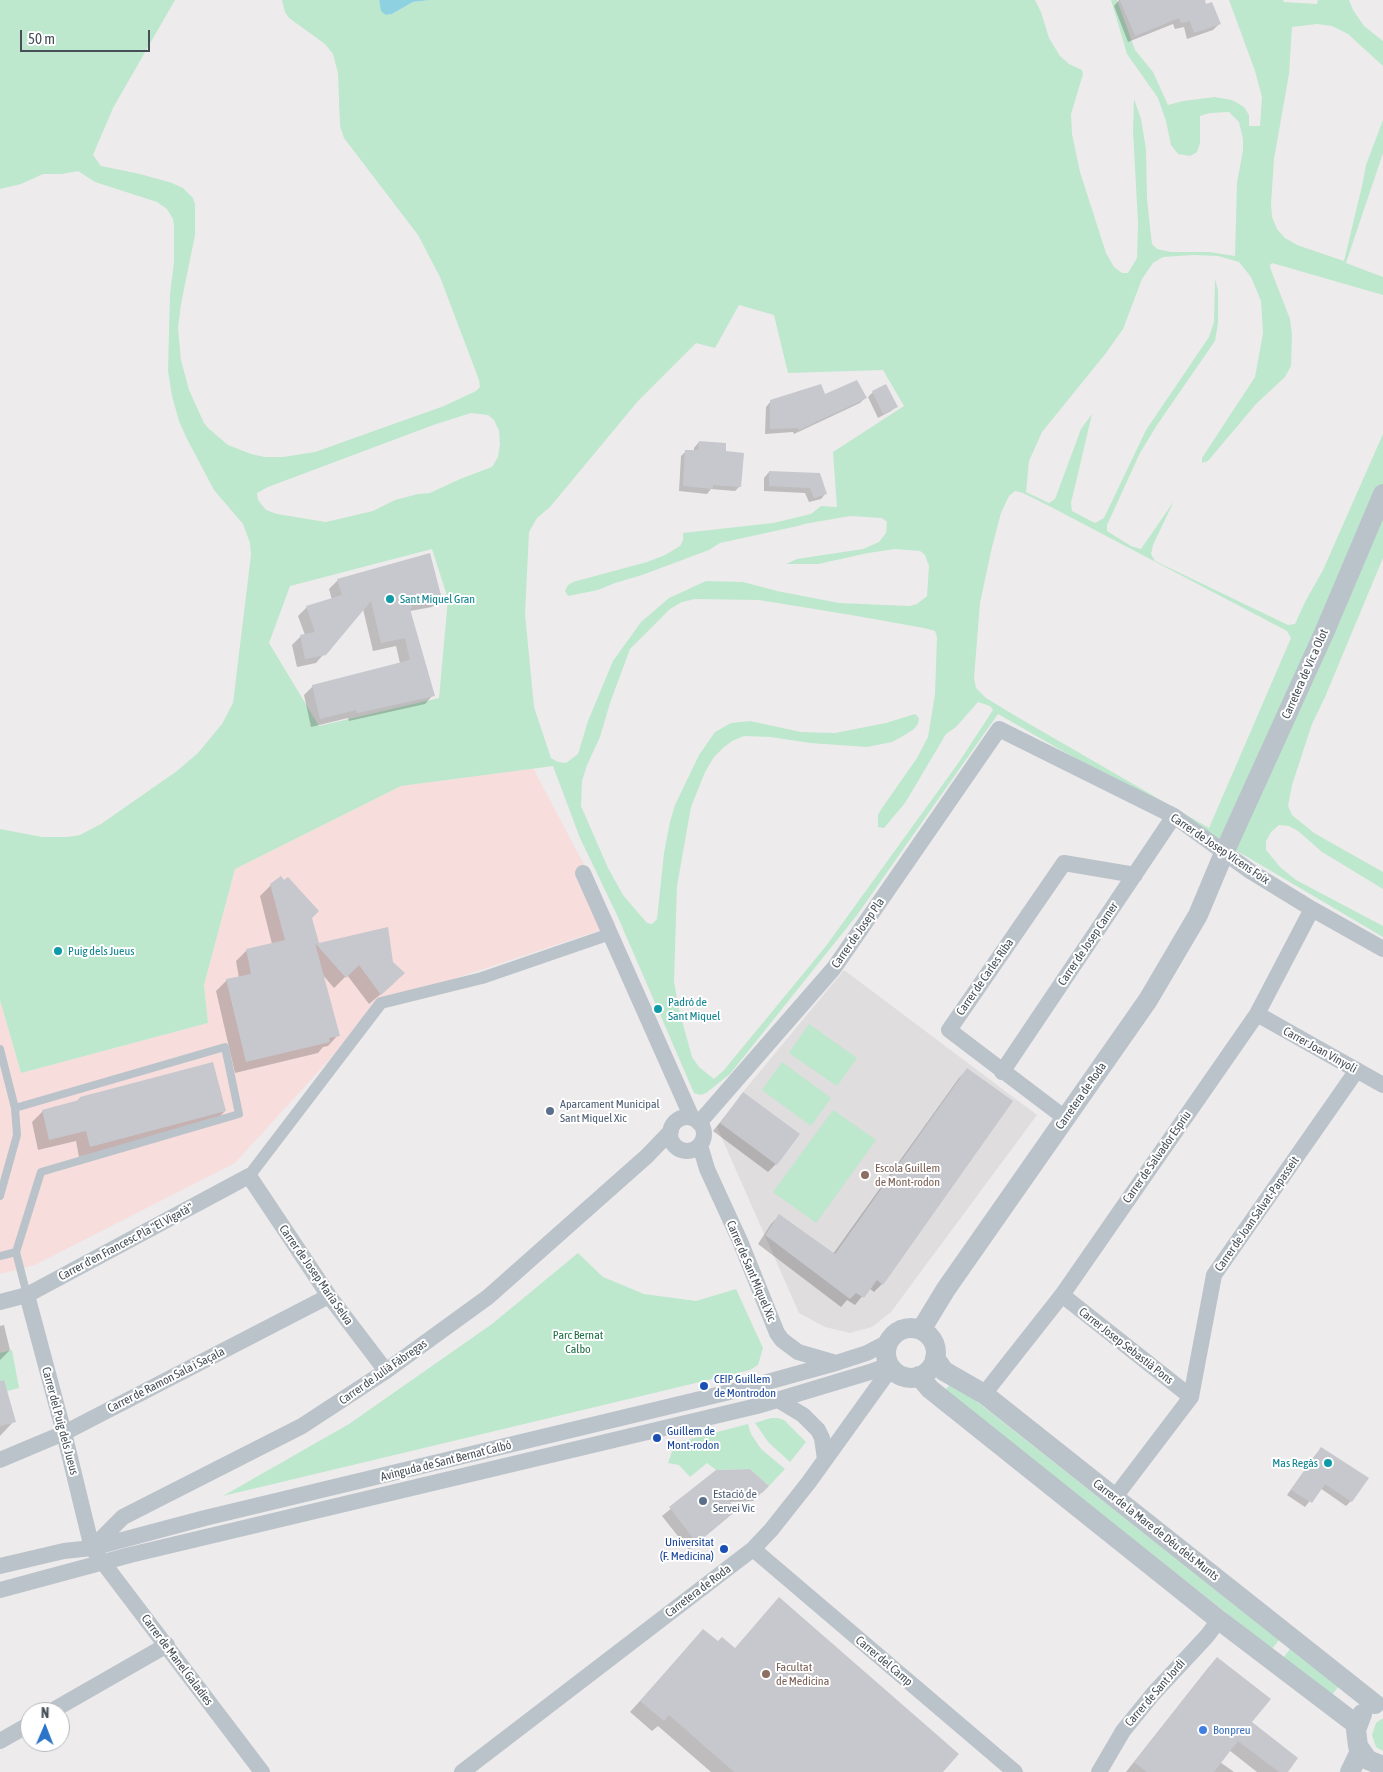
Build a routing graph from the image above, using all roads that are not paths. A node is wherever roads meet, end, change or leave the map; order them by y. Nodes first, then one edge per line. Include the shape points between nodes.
1 (1383, 494) edge
2 (999, 729) joint
3 (1174, 816) junction
4 (1224, 852) junction
5 (583, 873) dead end
6 (1135, 875) junction
7 (1312, 909) junction
8 (610, 934) junction
9 (1383, 949) edge
10 (1257, 1014) junction
11 (0, 1049) edge
12 (1357, 1070) junction
13 (1002, 1072) junction
14 (1383, 1085) edge
15 (677, 1087) junction
16 (15, 1108) junction
17 (1066, 1118) junction
18 (696, 1120) junction
19 (673, 1127) junction
20 (700, 1145) junction
21 (683, 1151) junction
22 (647, 1156) junction
23 (249, 1176) junction
24 (0, 1196) edge
25 (16, 1252) junction
26 (0, 1256) edge
27 (27, 1295) junction
28 (1062, 1295) junction
29 (329, 1296) junction
30 (0, 1302) edge
31 (921, 1330) junction
32 (888, 1342) junction
33 (936, 1358) junction
34 (836, 1363) junction
35 (890, 1367) junction
36 (386, 1371) junction
37 (919, 1376) junction
38 (984, 1394) junction
39 (1191, 1397) junction
40 (778, 1400) junction
41 (64, 1433) junction
42 (825, 1459) junction
43 (0, 1460) edge
44 (1115, 1497) junction
45 (92, 1548) junction
46 (753, 1549) junction
47 (104, 1562) junction
48 (0, 1566) edge
49 (0, 1590) edge
50 (1219, 1620) junction
51 (166, 1645) junction
52 (67, 1702) edge
53 (1379, 1703) edge
54 (1357, 1725) junction
55 (20, 1730) edge
56 (0, 1741) edge
57 (1360, 1751) junction
58 (1383, 1767) edge
59 (262, 1772) edge
60 (462, 1772) edge
61 (1016, 1772) edge
62 (1099, 1772) edge
63 (1350, 1772) edge
64 (1377, 1772) edge

1 - 4 street, Carretera de Vic a Olot
2 - 3 street, Carrer de Josep Vicens Foix
2 - 18 street, Carrer de Josep Pla via 834,968
3 - 4 street, Carrer de Josep Vicens Foix
3 - 6 street, Carrer de Josep Carner
4 - 7 street, Carrer de Josep Vicens Foix
4 - 17 street, Carretera de Roda via 1198,915 1148,1000
5 - 8 street
6 - 13 street, Carrer de Josep Carner
6 - 13 street, Carrer de Carles Riba via 1064,863 949,1030
7 - 9 street, Carrer de Josep Vicens Foix
7 - 10 street, Carrer de Salvador Espriu
8 - 15 street
8 - 23 street via 482,978 381,1004
10 - 12 street, Carrer Joan Vinyoli
10 - 28 street, Carrer de Salvador Espriu
11 - 16 lane
12 - 14 street, Carrer Joan Vinyoli
12 - 39 street, Carrer de Joan Salvat-Papasseit via 1214,1275
13 - 17 street, Carrer de Carles Riba
15 - 18 street
15 - 19 street
16 - 24 lane via 17,1134
16 - 25 lane via 225,1047 239,1114 41,1172
17 - 31 street, Carretera de Roda via 946,1289
18 - 19 street via 683,1118
18 - 20 street via 704,1134
19 - 21 street via 673,1143
19 - 22 street, Carrer de Julià Fàbregas
20 - 21 street
20 - 34 street, Carrer de Sant Miquel Xic via 707,1169 777,1333 798,1352
21 - 22 street
22 - 36 street, Carrer de Julià Fàbregas via 488,1297
23 - 27 street, Carrer d'en Francesc Pla "El Vigatà"
23 - 29 street, Carrer de Josep Maria Selva
25 - 26 lane
25 - 27 lane
27 - 30 street, Carrer d'en Francesc Pla "El Vigatà"
27 - 41 street, Carrer del Puig dels Jueus
28 - 38 street, Carrer de Salvador Espriu
28 - 39 street, Carrer Josep Sebastià Pons
29 - 36 street, Carrer de Josep Maria Selva
29 - 41 street, Carrer de Ramon Sala i Saçala
31 - 32 street via 905,1328 893,1334
31 - 33 street via 934,1342
32 - 34 street, Avinguda de Sant Bernat Calbó
32 - 35 street via 885,1355
33 - 37 street via 931,1368
33 - 38 street, Carrer de la Mare de Déu dels Munts via 944,1371
34 - 45 street, Avinguda de Sant Bernat Calbó via 803,1374
35 - 37 street via 903,1377
35 - 40 street, Avinguda de Sant Bernat Calbó
35 - 42 street, Carretera de Roda
36 - 45 street, Carrer de Julià Fàbregas via 302,1426 123,1517
37 - 50 street via 930,1389
38 - 44 street, Carrer de la Mare de Déu dels Munts
39 - 44 street, Carrer de Joan Salvat-Papasseit
40 - 42 street via 803,1415 818,1430
40 - 47 street, Avinguda de Sant Bernat Calbó
41 - 43 street, Carrer de Ramon Sala i Saçala
41 - 45 street, Carrer del Puig dels Jueus
42 - 46 street, Carretera de Roda
44 - 53 street, Carrer de la Mare de Déu dels Munts
45 - 47 street, Carrer de Manel Galadies
45 - 48 street, Avinguda de Sant Bernat Calbó
46 - 60 street, Carretera de Roda
46 - 61 street, Carrer del Camp
47 - 49 street, Avinguda de Sant Bernat Calbó
47 - 51 street, Carrer de Manel Galadies
50 - 54 street
50 - 62 street, Carrer de Sant Jordi via 1122,1731
51 - 52 street
51 - 59 street, Carrer de Manel Galadies
53 - 54 street via 1364,1712
54 - 57 street via 1356,1741
55 - 56 street
57 - 58 street via 1368,1760
57 - 63 street
58 - 64 street

